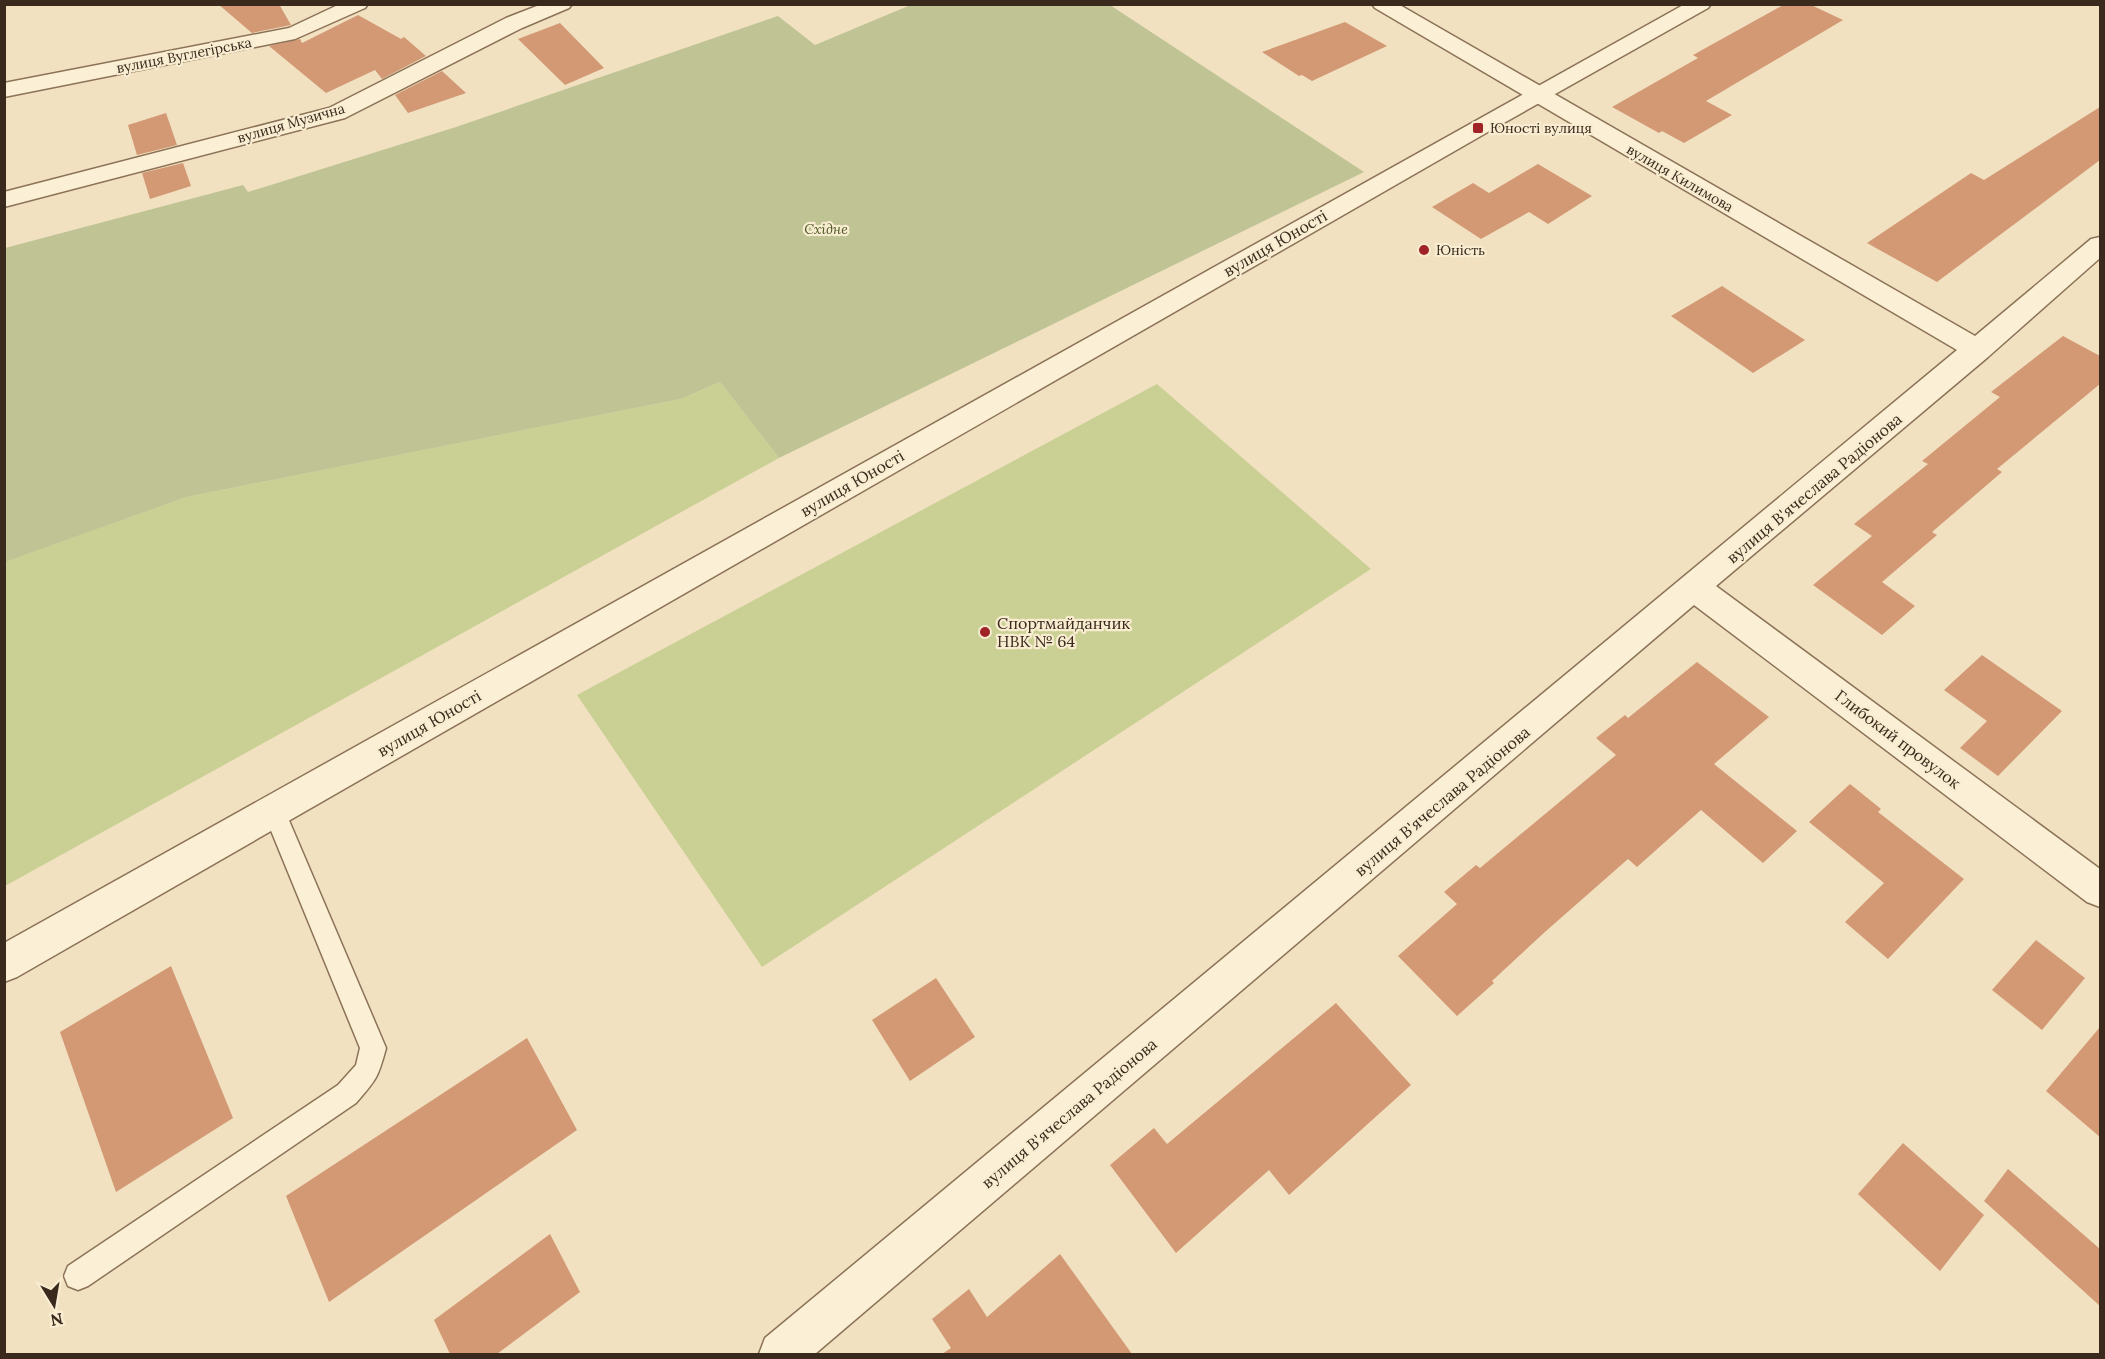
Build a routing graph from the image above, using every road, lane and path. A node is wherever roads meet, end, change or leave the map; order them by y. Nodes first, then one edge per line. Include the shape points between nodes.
1 (358, 4) edge
2 (562, 4) edge
3 (1383, 4) edge
4 (1701, 4) edge
5 (4, 90) edge
6 (1536, 95) junction
7 (4, 200) edge
8 (2100, 245) edge
9 (1978, 350) junction
10 (1695, 588) junction
11 (274, 811) junction
12 (2100, 890) edge
13 (4, 964) edge
14 (78, 1276) dead end
15 (781, 1354) edge

1 - 5 street, вулиця Вуглегірська via 295,33
2 - 7 street, вулиця Музична via 514,23 337,113
3 - 6 street, вулиця Килимова
4 - 6 street, вулиця Юності
6 - 9 street, вулиця Килимова
6 - 11 street, вулиця Юності
8 - 9 street, вулиця В'ячеслава Радіонова
9 - 10 street, вулиця В'ячеслава Радіонова
10 - 12 street, Глибокий провулок
10 - 15 street, вулиця В'ячеслава Радіонова
11 - 13 street, вулиця Юності
11 - 14 lane via 373,1048 367,1072 346,1094

